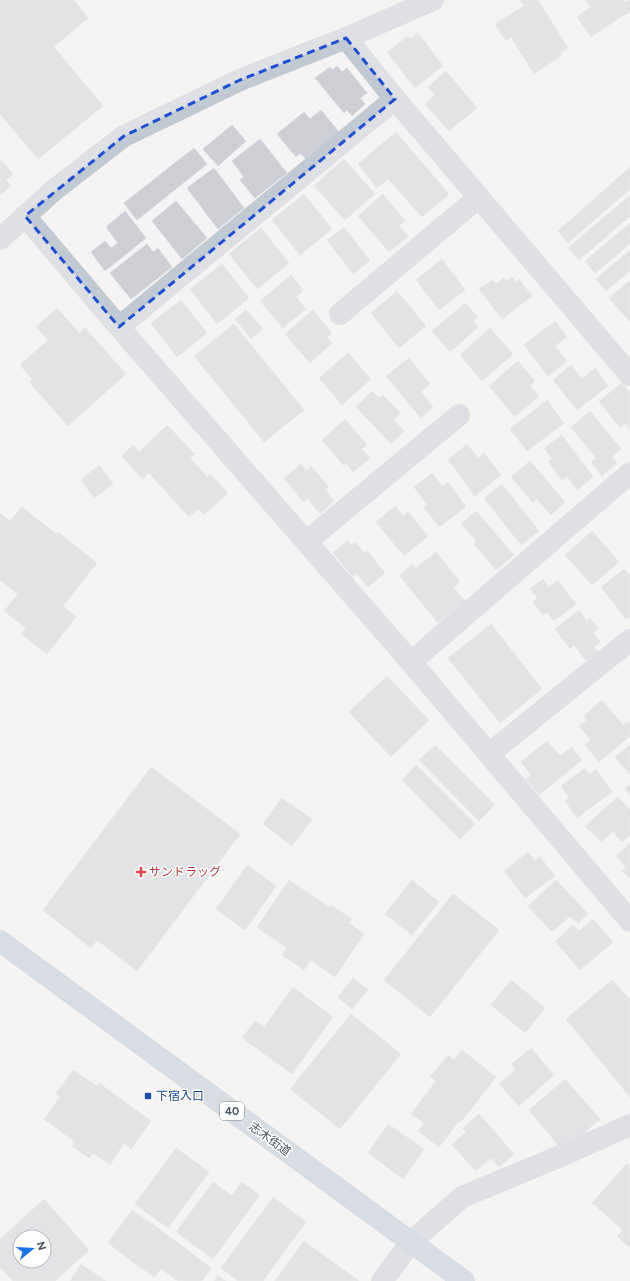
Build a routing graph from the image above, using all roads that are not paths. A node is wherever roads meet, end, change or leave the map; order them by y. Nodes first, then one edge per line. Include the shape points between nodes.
1 (433, 0) edge
2 (346, 38) junction
3 (395, 99) junction
4 (479, 197) junction
5 (25, 216) junction
6 (0, 239) edge
7 (340, 314) dead end
8 (119, 327) junction
9 (630, 375) edge
10 (459, 415) dead end
11 (630, 473) edge
12 (306, 542) junction
13 (630, 640) edge
14 (411, 662) junction
15 (489, 754) junction
16 (630, 921) edge
17 (0, 941) edge
18 (630, 1124) edge
19 (410, 1242) junction
20 (382, 1281) edge
21 (464, 1281) edge

1 - 2 street
2 - 3 street
2 - 5 street via 240,80 124,136
3 - 4 street
3 - 8 street
4 - 7 street
4 - 9 street
5 - 6 street
5 - 8 street
8 - 12 street
10 - 12 street
11 - 14 street
12 - 14 street
13 - 15 street
14 - 15 street
15 - 16 street
17 - 19 main road, 志木街道 / 40
18 - 19 street via 462,1197
19 - 20 street
19 - 21 main road, 志木街道 / 40

